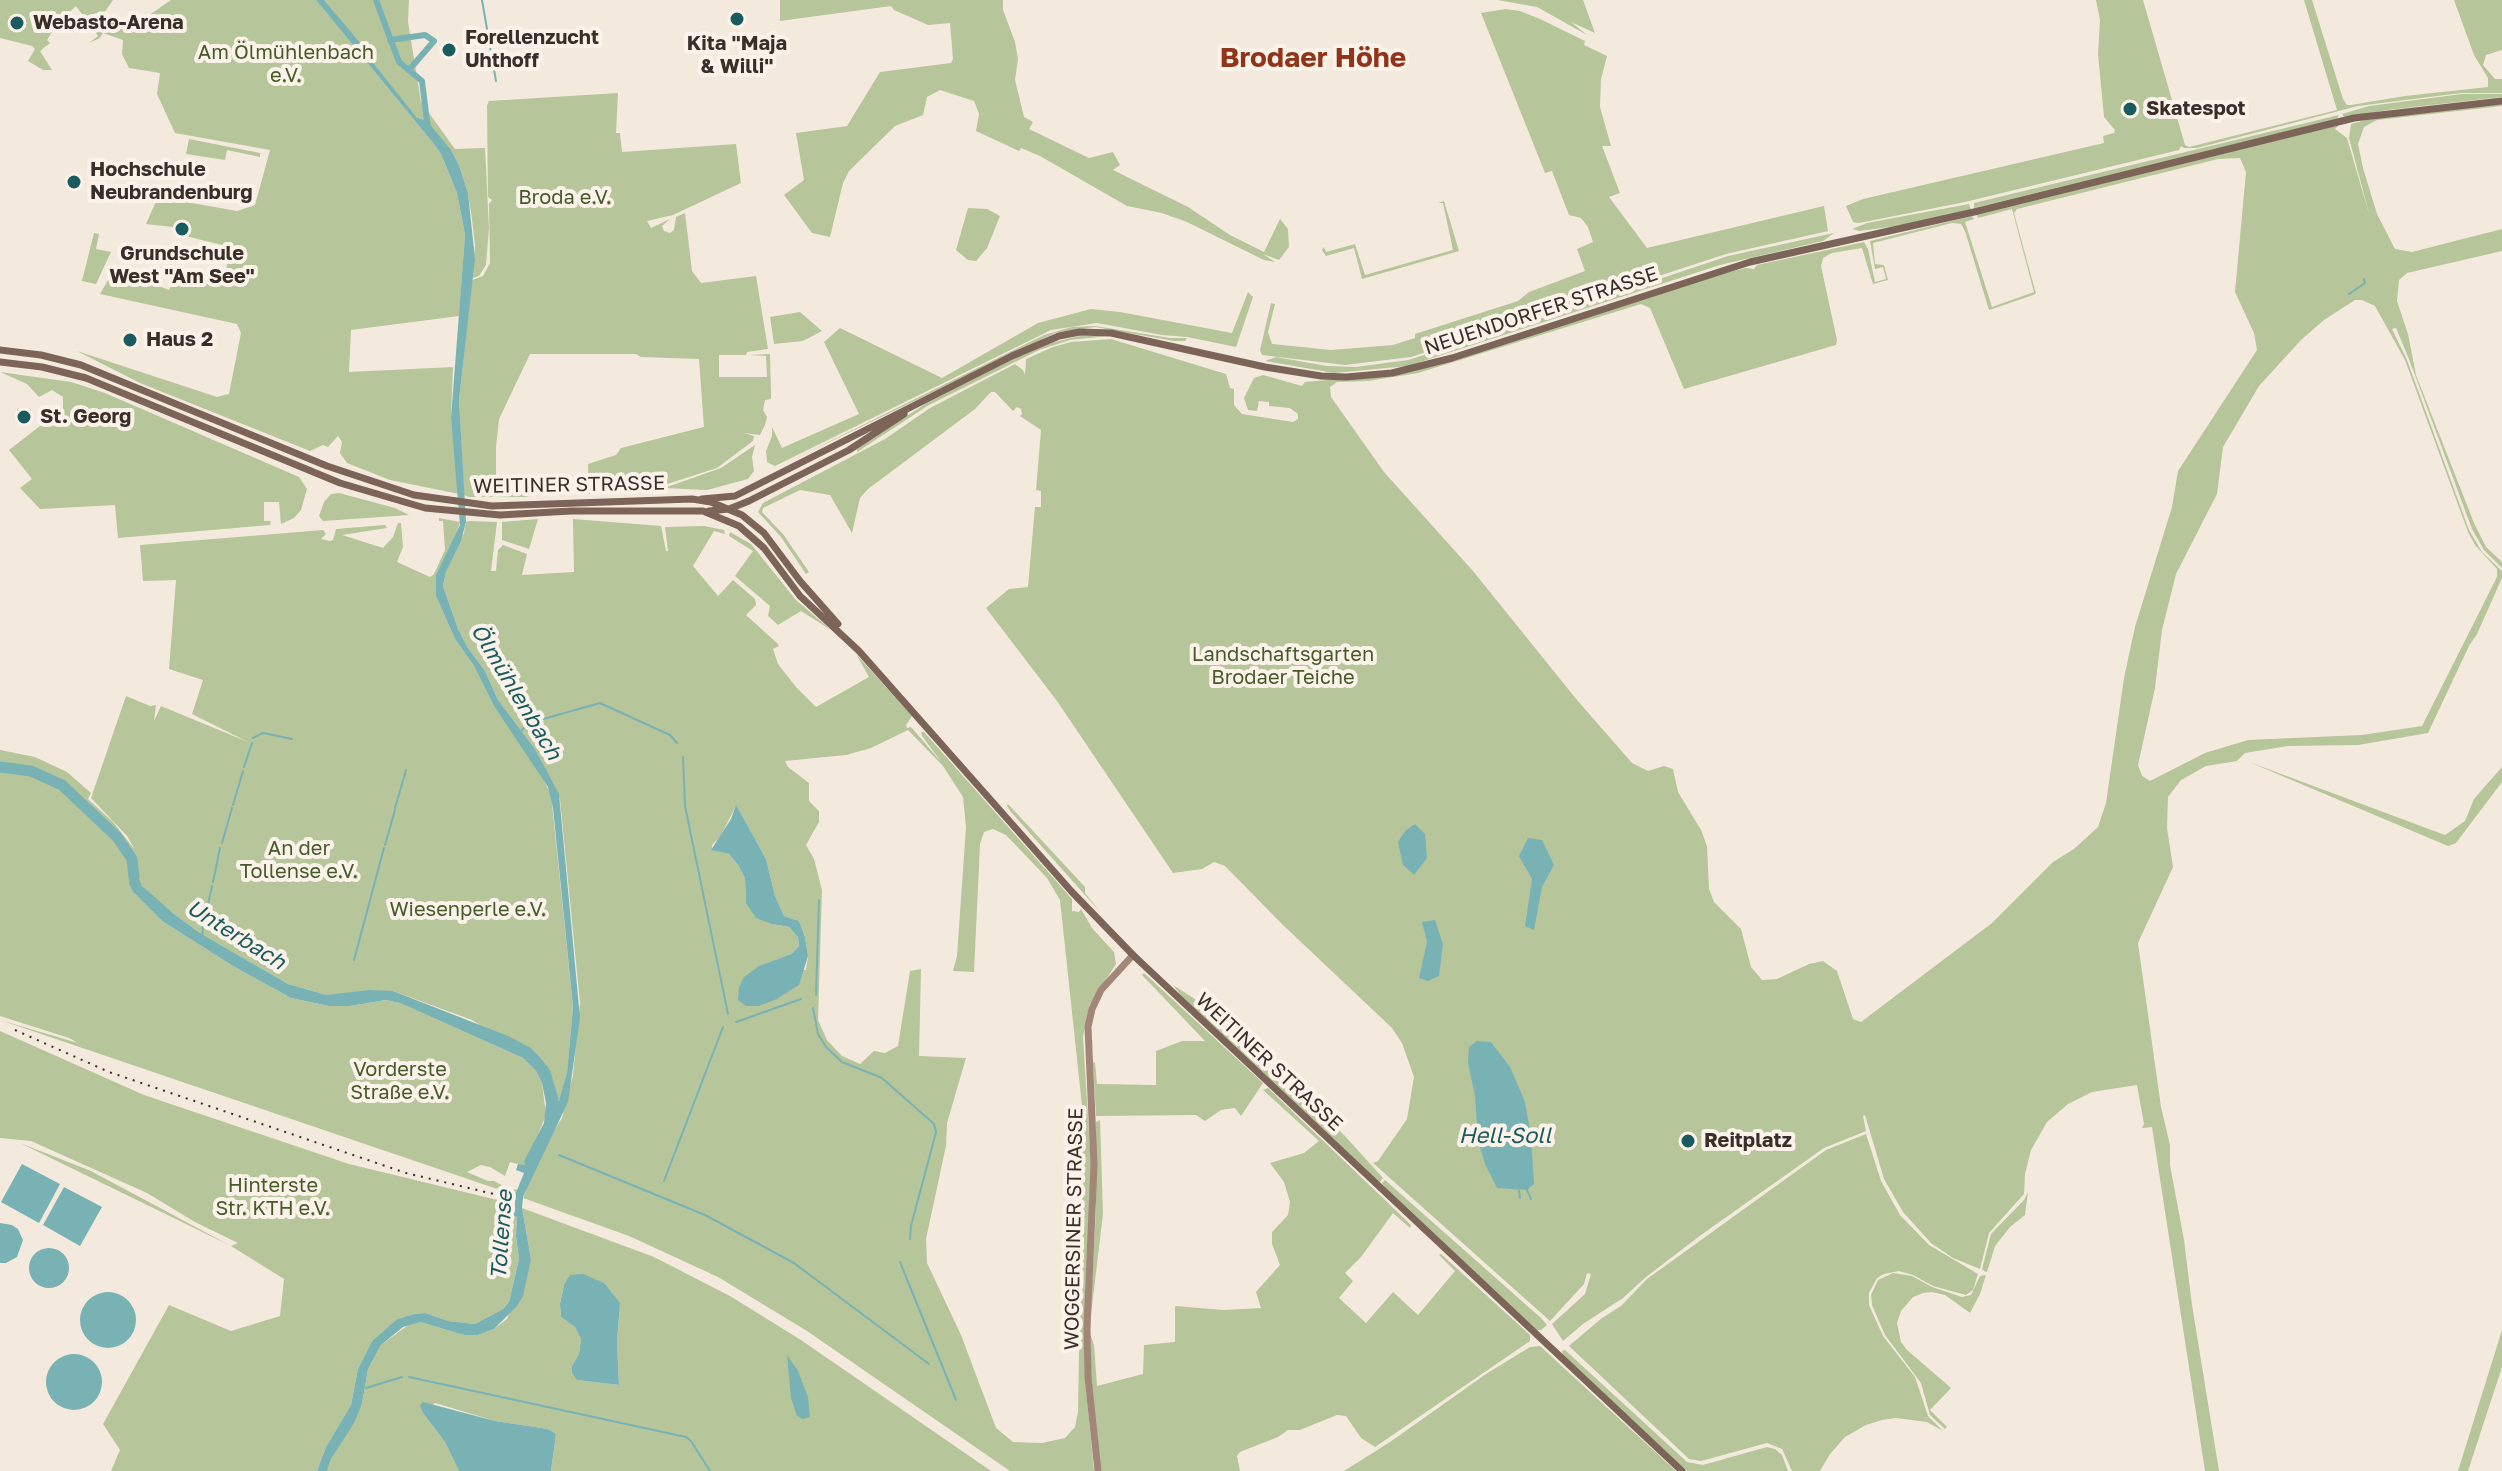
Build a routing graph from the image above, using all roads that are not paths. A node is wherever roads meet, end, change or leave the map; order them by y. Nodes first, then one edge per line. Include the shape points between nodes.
1 (2502, 101) edge
2 (0, 350) edge
3 (0, 362) edge
4 (910, 408) junction
5 (327, 466) junction
6 (322, 476) junction
7 (770, 479) junction
8 (775, 487) junction
9 (735, 496) junction
10 (702, 499) junction
11 (754, 499) junction
12 (729, 509) junction
13 (703, 511) junction
14 (749, 520) junction
15 (735, 523) junction
16 (859, 651) junction
17 (1133, 955) junction
18 (1098, 1471) edge
19 (1682, 1471) edge

1 - 4 main road, NEUENDORFER STRASSE via 2354,118 1732,266 1407,370 1321,376 1125,336 1080,332 1040,342
2 - 5 main road, WEITINER STRASSE via 81,365
3 - 6 main road, WEITINER STRASSE via 86,378
4 - 7 main road, NEUENDORFER STRASSE
4 - 8 main road, NEUENDORFER STRASSE via 849,450
5 - 6 main road
5 - 10 main road, WEITINER STRASSE via 397,491 469,504
6 - 13 main road, WEITINER STRASSE via 399,503 469,515
7 - 8 main road
7 - 9 main road, NEUENDORFER STRASSE
8 - 11 main road, NEUENDORFER STRASSE
9 - 10 main road, NEUENDORFER STRASSE
9 - 12 main road
10 - 12 main road, WEITINER STRASSE
11 - 12 main road, NEUENDORFER STRASSE
11 - 14 main road
12 - 13 main road, NEUENDORFER STRASSE
12 - 14 main road, WEITINER STRASSE
12 - 15 main road
13 - 15 main road, WEITINER STRASSE
14 - 16 main road, WEITINER STRASSE
15 - 16 main road, WEITINER STRASSE via 764,548 800,596
16 - 17 main road, WEITINER STRASSE
17 - 18 main road, WOGGERSINER STRASSE via 1101,990 1088,1027 1094,1165 1088,1377
17 - 19 main road, WEITINER STRASSE

